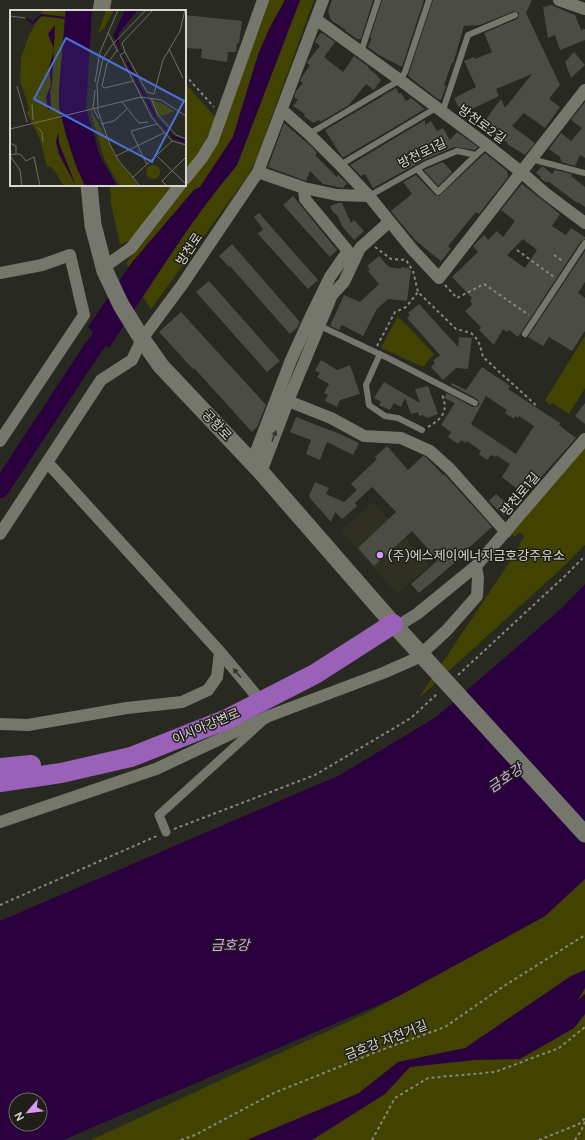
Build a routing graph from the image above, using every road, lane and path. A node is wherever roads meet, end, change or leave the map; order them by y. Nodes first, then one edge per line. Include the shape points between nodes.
1 (263, 0) edge
2 (323, 0) edge
3 (378, 0) edge
4 (428, 0) edge
5 (559, 0) edge
6 (585, 9) edge
7 (515, 15) dead end
8 (317, 20) junction
9 (361, 52) junction
10 (186, 76) edge
11 (400, 80) junction
12 (585, 90) edge
13 (282, 110) junction
14 (439, 110) junction
15 (222, 116) junction
16 (309, 134) junction
17 (487, 145) junction
18 (476, 155) junction
19 (531, 159) junction
20 (340, 164) junction
21 (417, 170) junction
22 (584, 170) edge
23 (258, 172) junction
24 (521, 172) junction
25 (186, 178) edge
26 (89, 186) edge
27 (179, 186) edge
28 (304, 188) junction
29 (370, 196) junction
30 (389, 222) junction
31 (585, 222) edge
32 (370, 240) junction
33 (585, 243) edge
34 (517, 250) dead end
35 (554, 255) dead end
36 (570, 266) junction
37 (104, 267) junction
38 (0, 274) edge
39 (439, 278) junction
40 (560, 281) junction
41 (418, 292) junction
42 (534, 319) junction
43 (320, 326) junction
44 (525, 334) dead end
45 (142, 339) junction
46 (377, 353) junction
47 (436, 383) junction
48 (288, 401) junction
49 (475, 403) dead end
50 (538, 407) dead end
51 (422, 430) joint
52 (585, 439) edge
53 (0, 441) edge
54 (47, 462) junction
55 (256, 467) junction
56 (506, 532) junction
57 (0, 534) edge
58 (585, 556) edge
59 (476, 566) junction
60 (395, 625) junction
61 (220, 652) junction
62 (456, 677) dead end
63 (439, 692) dead end
64 (255, 694) junction
65 (269, 716) junction
66 (0, 724) edge
67 (0, 768) edge
68 (0, 782) edge
69 (0, 822) edge
70 (166, 832) junction
71 (585, 834) edge
72 (0, 905) edge
73 (585, 935) edge
74 (585, 1027) edge
75 (585, 1119) edge
76 (181, 1140) edge
77 (372, 1140) edge
78 (539, 1140) edge
79 (575, 1140) edge

1 - 15 street
2 - 8 street, 방천로
3 - 9 lane
4 - 11 lane via 405,72
5 - 6 street
7 - 14 lane via 468,35
8 - 9 street, 방천로2길
8 - 13 street, 방천로
9 - 11 street, 방천로2길
10 - 15 path
11 - 14 street, 방천로2길
11 - 16 lane
12 - 19 street
13 - 16 street
13 - 23 street, 방천로
14 - 17 street, 방천로2길
14 - 20 lane
15 - 25 street via 213,140
16 - 20 street
17 - 18 lane
17 - 24 street, 방천로2길
18 - 21 lane, 방천로1길 via 457,151
18 - 21 lane via 438,192
19 - 22 lane
19 - 24 street
20 - 29 street
21 - 29 lane, 방천로1길
23 - 28 street
23 - 45 street, 방천로 via 182,285
24 - 31 street, 방천로2길
24 - 39 street
26 - 37 main road, 공항로 via 93,225
27 - 37 street via 131,248
28 - 29 street via 337,195
28 - 55 street via 305,199 348,251 330,277 291,360
29 - 30 street
30 - 32 street
30 - 39 street
32 - 41 path via 377,250 391,259 406,260 413,270
32 - 43 street via 360,248 344,282 332,295
33 - 36 lane
34 - 40 path
35 - 36 path
36 - 40 lane
37 - 45 main road, 공항로 via 121,305
38 - 53 street via 42,265 70,255 84,316
39 - 42 path via 458,298 484,284
40 - 42 lane
41 - 46 path via 406,306 395,312
41 - 50 path via 456,329 471,333 480,345 483,358
42 - 44 lane
43 - 46 lane
43 - 48 street
45 - 54 street, 방천로 via 132,360 101,380
45 - 55 main road, 공항로 via 161,366
46 - 47 lane
46 - 51 lane via 366,385 369,405 385,416 398,418
47 - 49 lane
47 - 51 path via 445,402 445,410 440,418
55 -> 48 street
48 - 56 street via 331,418 364,436 401,438 430,451 450,469
52 - 56 street, 방천로1길
54 - 57 street, 방천로
54 - 61 street
55 - 60 main road, 공항로
56 - 59 street, 방천로1길
58 - 62 path
59 - 60 street, 방천로1길 via 417,614
59 - 65 street via 477,596 447,630 414,659
60 - 64 highway, 이시아강변로 via 329,654
60 - 68 highway, 이시아강변로 via 315,674 227,719 131,757 61,773
60 - 71 main road, 공항로
64 -> 61 street
61 - 66 street via 217,677 208,690 182,702 127,708 28,725
63 - 70 path via 411,718 315,776
64 - 67 highway, 이시아강변로 via 224,710 128,745 85,757
65 - 69 street via 156,769
65 - 70 street via 159,815
70 - 72 path
73 - 76 path, 금호강 자전거길 via 445,1027 274,1093
74 - 77 path via 559,1048 495,1072 428,1078 395,1098
75 - 78 path via 579,1124
75 - 79 path

